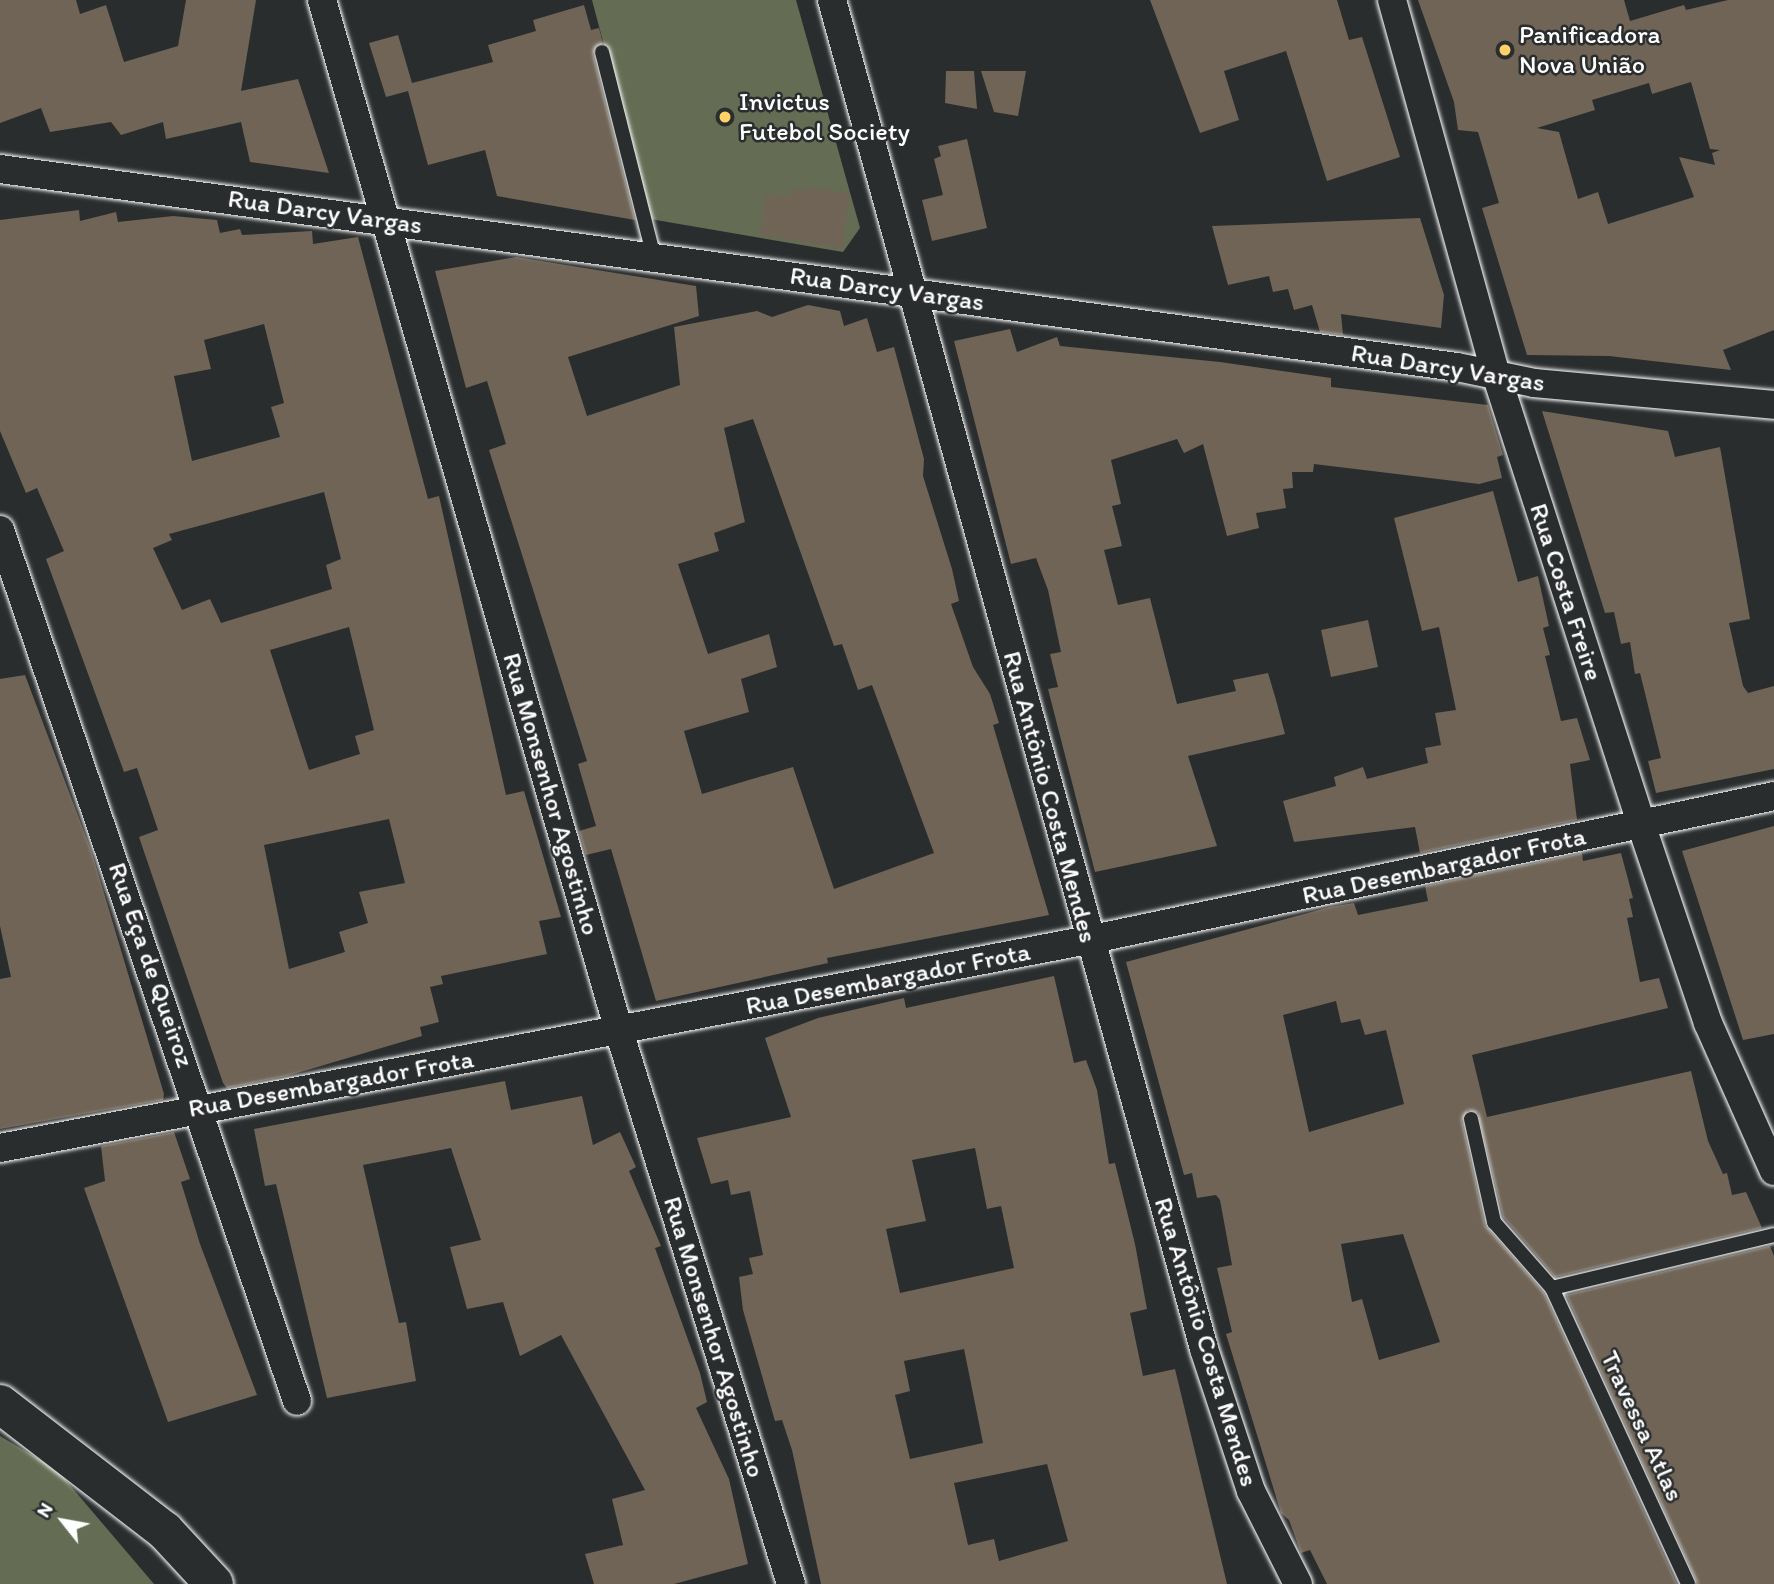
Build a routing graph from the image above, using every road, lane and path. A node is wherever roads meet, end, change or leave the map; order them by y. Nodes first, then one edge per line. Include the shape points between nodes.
1 (322, 0) edge
2 (832, 0) edge
3 (1392, 0) edge
4 (602, 52) dead end
5 (0, 169) edge
6 (386, 220) junction
7 (654, 257) junction
8 (915, 292) junction
9 (1496, 374) junction
10 (1774, 404) edge
11 (0, 530) edge
12 (1774, 796) edge
13 (1641, 824) junction
14 (1088, 940) junction
15 (619, 1031) junction
16 (201, 1108) junction
17 (1471, 1119) dead end
18 (0, 1149) edge
19 (1774, 1171) edge
20 (1774, 1236) edge
21 (1552, 1288) junction
22 (297, 1401) dead end
23 (0, 1404) edge
24 (215, 1584) edge
25 (791, 1584) edge
26 (1298, 1584) edge
27 (1688, 1584) edge

1 - 6 street, Rua Monsenhor Agostinho
2 - 8 street, Rua Antônio Costa Mendes
3 - 9 street, Rua Costa Freire
4 - 7 lane
5 - 6 street, Rua Darcy Vargas
6 - 7 street, Rua Darcy Vargas
6 - 15 street, Rua Monsenhor Agostinho
7 - 8 street, Rua Darcy Vargas
8 - 9 street, Rua Darcy Vargas
8 - 14 street, Rua Antônio Costa Mendes
9 - 10 street, Rua Darcy Vargas via 1534,383
9 - 13 street, Rua Costa Freire
11 - 16 street, Rua Eça de Queiroz
12 - 13 street, Rua Desembargador Frota
13 - 14 street, Rua Desembargador Frota
13 - 19 street, Rua Costa Freire via 1708,1023
14 - 15 street, Rua Desembargador Frota
14 - 26 street, Rua Antônio Costa Mendes via 1208,1362 1251,1491
15 - 16 street, Rua Desembargador Frota
15 - 25 street, Rua Monsenhor Agostinho
16 - 18 street, Rua Desembargador Frota
16 - 22 street, Rua Eça de Queiroz
17 - 21 lane, Travessa Atlas via 1494,1222
20 - 21 lane
21 - 27 lane, Travessa Atlas
23 - 24 main road via 165,1531

